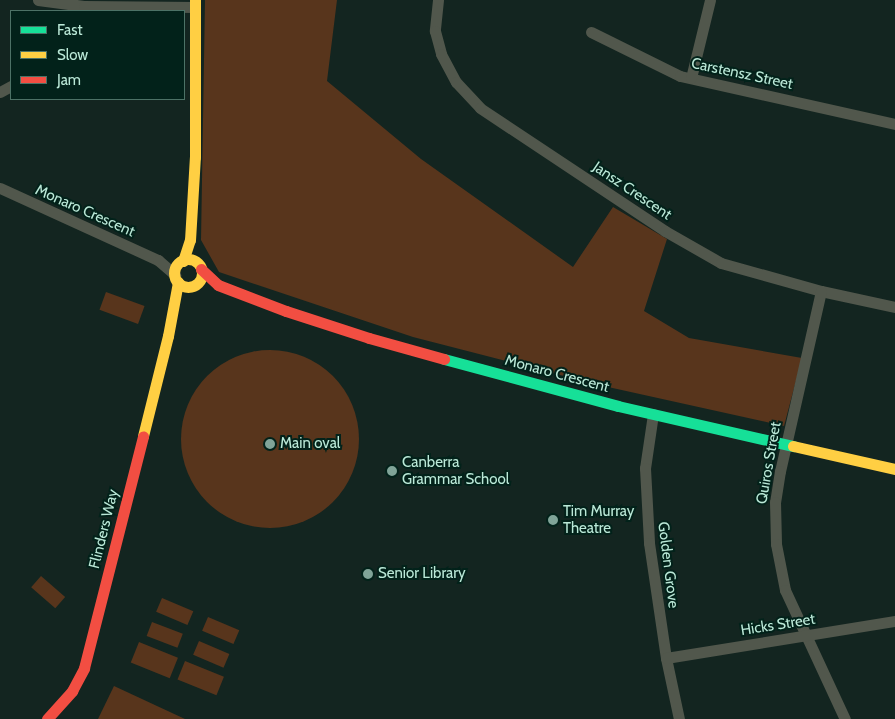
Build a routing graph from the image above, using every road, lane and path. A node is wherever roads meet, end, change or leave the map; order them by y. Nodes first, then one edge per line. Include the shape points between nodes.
1 (38, 0) edge
2 (438, 0) edge
3 (710, 0) edge
4 (195, 4) edge
5 (86, 9) edge
6 (591, 32) dead end
7 (196, 41) junction
8 (185, 42) edge
9 (691, 78) junction
10 (895, 124) edge
11 (0, 188) edge
12 (190, 240) junction
13 (158, 260) junction
14 (182, 261) junction
15 (198, 265) junction
16 (176, 278) junction
17 (218, 284) junction
18 (194, 285) junction
19 (821, 291) junction
20 (895, 307) edge
21 (168, 336) junction
22 (653, 414) junction
23 (786, 446) junction
24 (895, 469) edge
25 (895, 620) edge
26 (806, 635) junction
27 (666, 658) junction
28 (48, 719) edge
29 (679, 719) edge
30 (845, 719) edge

1 - 5 street
2 - 19 street, Jansz Crescent via 435,31 441,54 456,82 480,108 705,255 720,263
3 - 9 street
4 - 5 street
4 - 7 street
6 - 9 street, Carstensz Street via 680,76
7 - 8 street
7 - 12 street
9 - 10 street, Carstensz Street
11 - 13 street, Monaro Crescent
12 - 14 street
12 - 15 street
13 - 14 street, Monaro Crescent
13 - 16 street, Monaro Crescent
14 - 15 street
14 - 16 street via 176,267
15 - 17 street, Monaro Crescent
15 - 18 street via 201,278
16 - 18 street via 184,286
16 - 21 street, Flinders Way
17 - 18 street, Monaro Crescent
17 - 22 street, Monaro Crescent via 286,311 369,338
18 - 21 street, Flinders Way via 180,306
19 - 20 street, Jansz Crescent
19 - 23 street, Quiros Street
21 - 28 street, Flinders Way via 84,668 72,691
22 - 23 street, Monaro Crescent
22 - 27 street, Golden Grove via 645,468 647,520
23 - 24 street, Monaro Crescent
23 - 26 street, Quiros Street via 775,502 776,544 785,590
25 - 26 street, Hicks Street
26 - 27 street, Hicks Street
26 - 30 street, Quiros Street
27 - 29 street, Golden Grove

